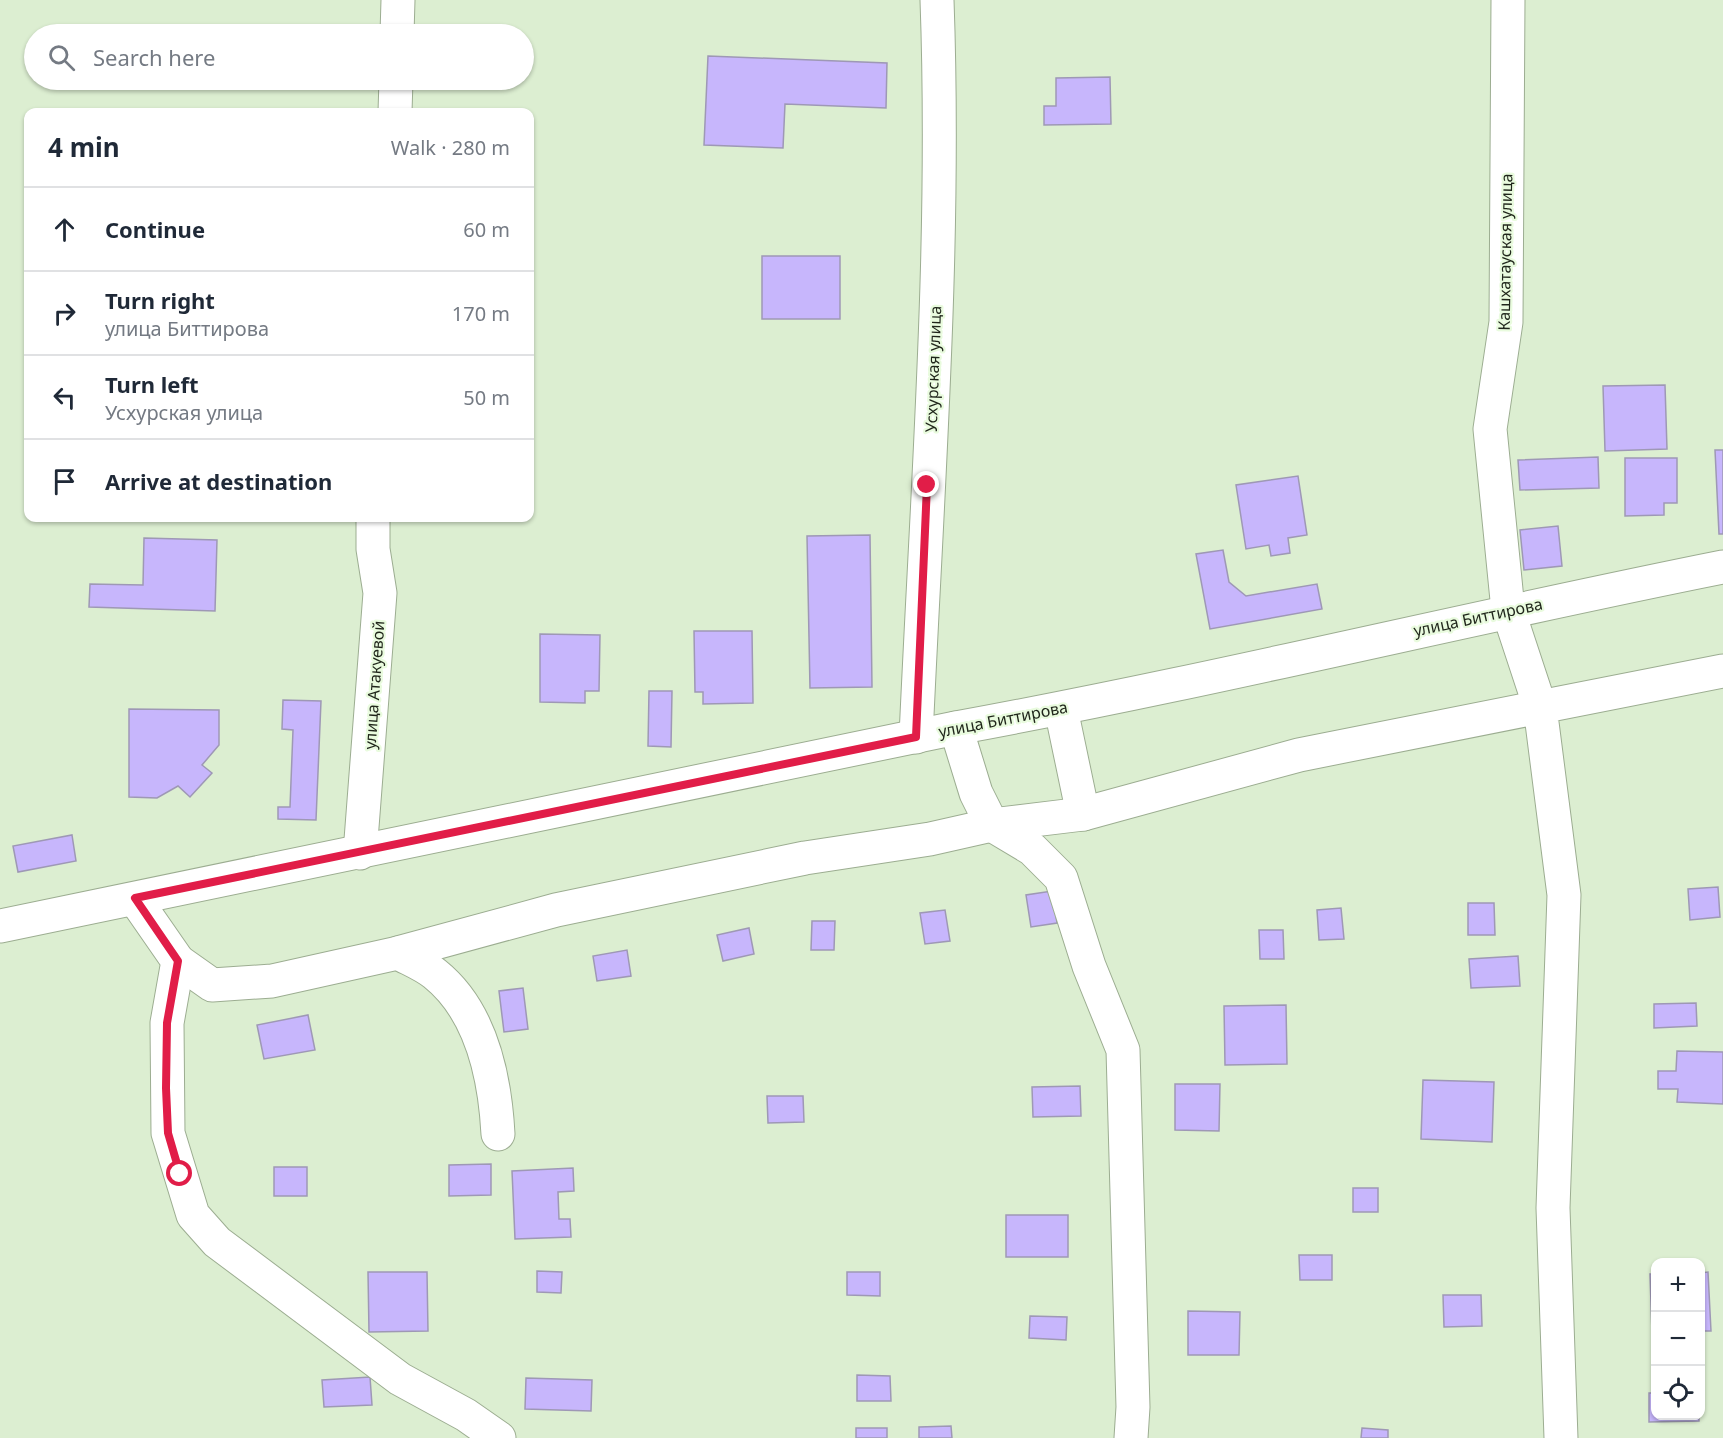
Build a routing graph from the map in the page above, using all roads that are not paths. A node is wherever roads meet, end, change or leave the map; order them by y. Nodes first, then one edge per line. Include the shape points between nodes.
1 (398, 0) edge
2 (937, 0) edge
3 (1508, 0) edge
4 (397, 24) edge
5 (396, 90) edge
6 (395, 108) edge
7 (373, 522) edge
8 (1723, 567) edge
9 (1508, 610) junction
10 (1723, 671) edge
11 (1540, 707) junction
12 (1061, 708) junction
13 (956, 728) junction
14 (916, 737) junction
15 (1083, 814) junction
16 (992, 825) junction
17 (360, 853) junction
18 (135, 898) junction
19 (0, 926) edge
20 (398, 953) junction
21 (178, 961) junction
22 (498, 1134) dead end
23 (499, 1438) edge
24 (1131, 1438) edge
25 (1562, 1438) edge

1 - 4 street
2 - 14 street, Усхурская улица via 940,86 933,402
3 - 9 street, Кашхатауская улица via 1506,322 1490,429
5 - 6 street
7 - 17 street, улица Атакуевой via 380,593
8 - 9 street, улица Биттирова
9 - 11 street, Кашхатауская улица
9 - 12 street, улица Биттирова
10 - 11 street
11 - 15 street via 1299,755
11 - 25 street, Кашхатауская улица via 1564,895 1553,1208
12 - 13 street, улица Биттирова
12 - 15 street
13 - 14 street, улица Биттирова
13 - 16 street via 976,793
14 - 17 street, улица Биттирова
15 - 16 street
16 - 20 street via 971,832 805,858 556,910
16 - 24 street via 1032,849 1060,878 1089,966 1123,1050
17 - 18 street, улица Биттирова
18 - 19 street, улица Биттирова
18 - 21 street
20 - 21 street via 272,981 212,985
20 - 22 street via 435,974 466,1013 490,1068
21 - 23 street via 167,1023 168,1133 193,1215 217,1242 391,1373

